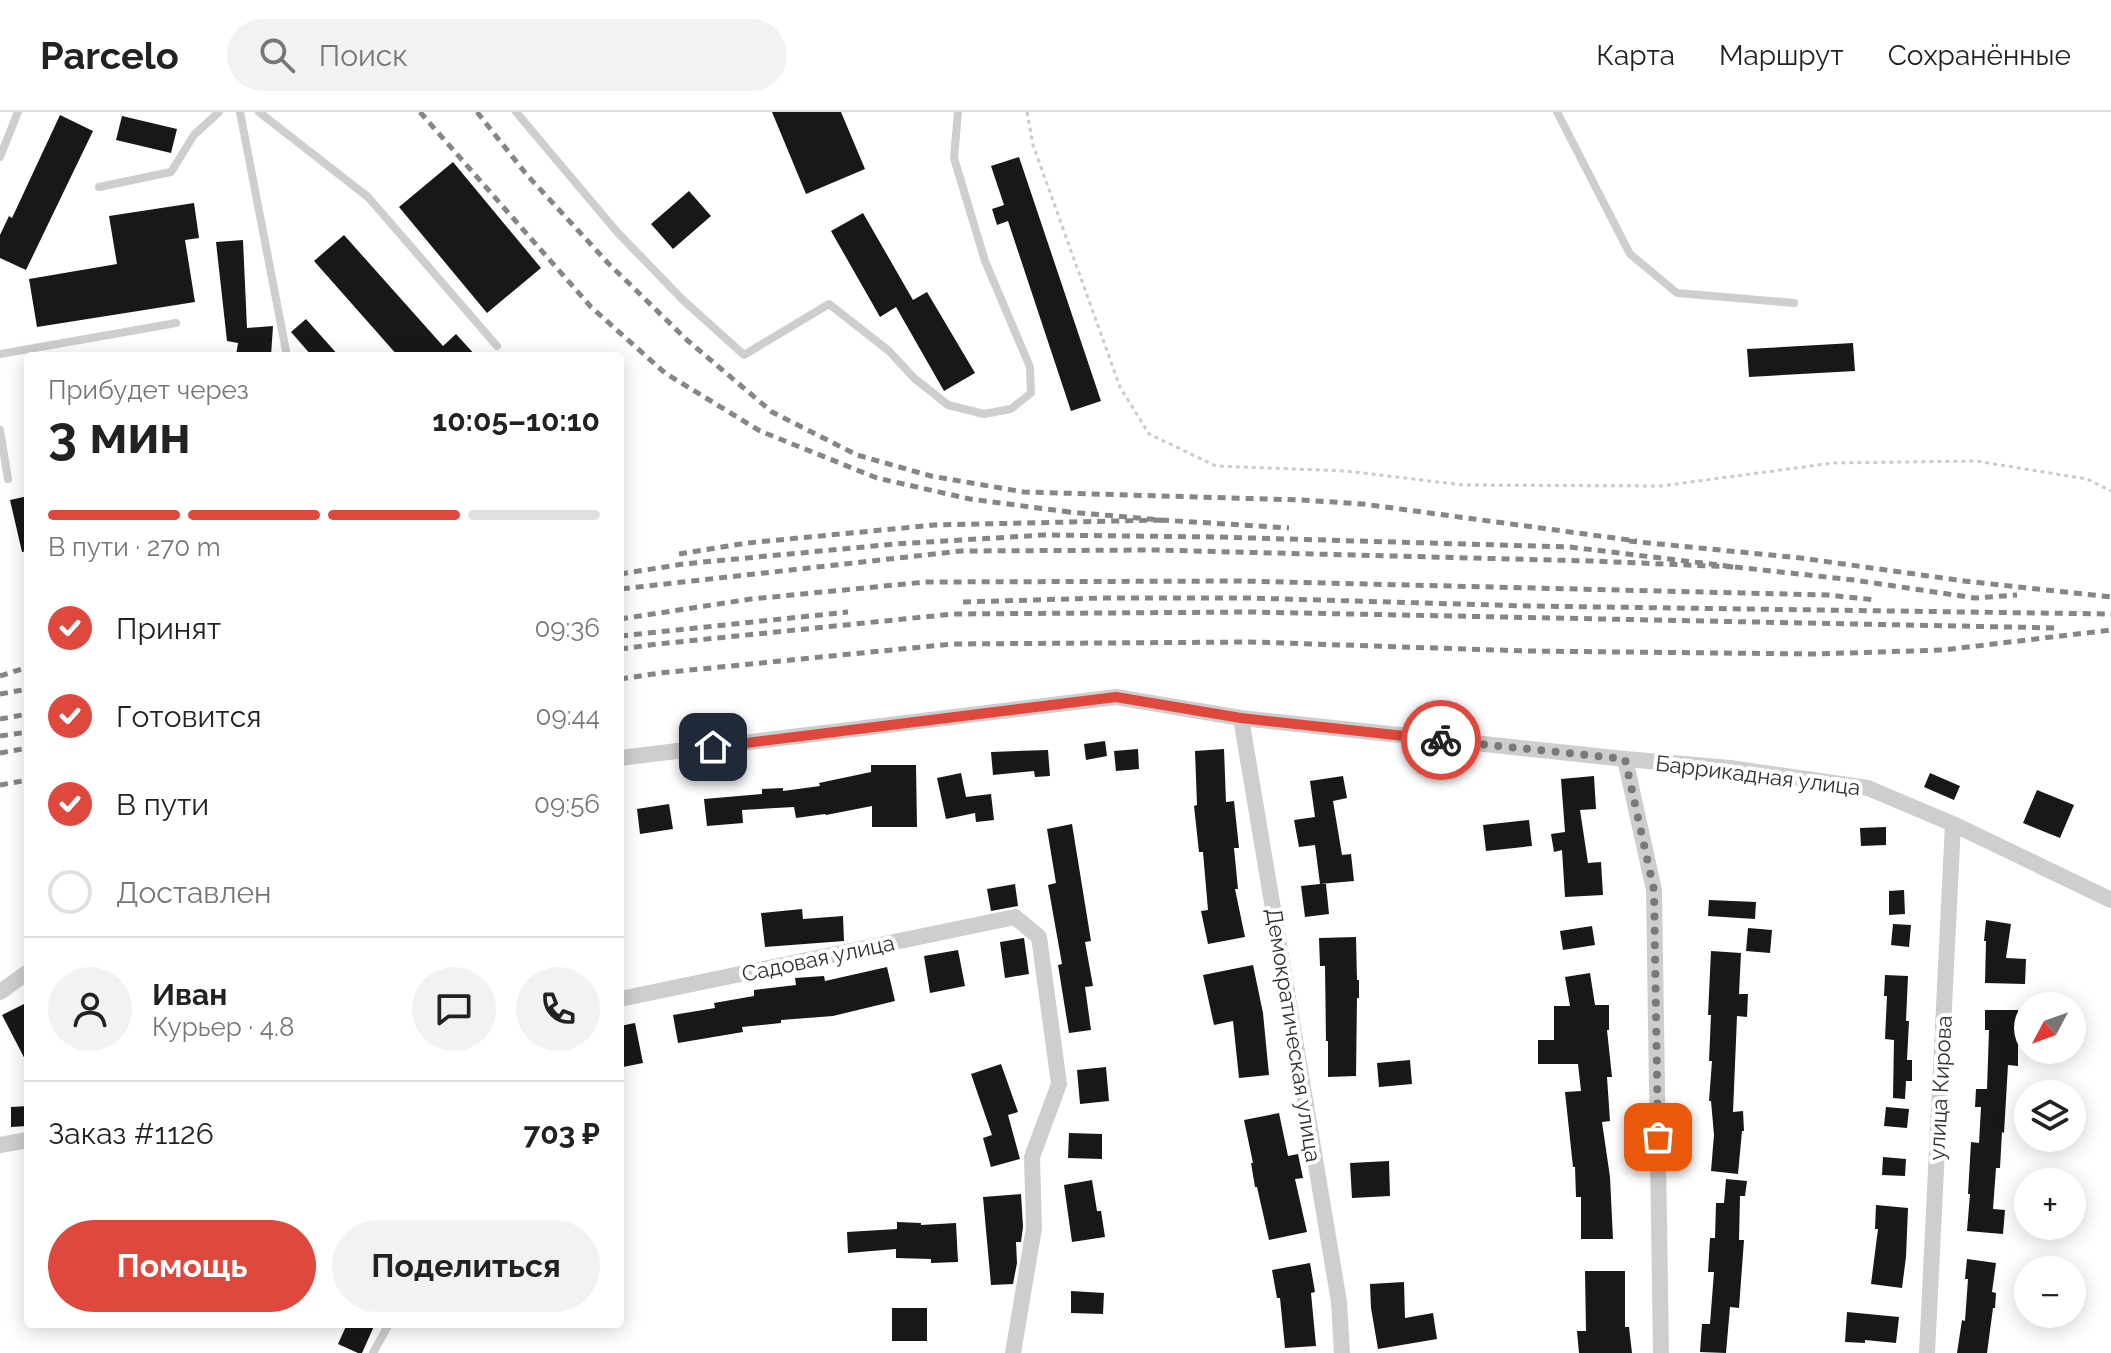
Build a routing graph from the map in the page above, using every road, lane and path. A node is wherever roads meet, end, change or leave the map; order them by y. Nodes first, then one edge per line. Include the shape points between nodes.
1 (18, 112) edge
2 (219, 112) edge
3 (240, 112) edge
4 (259, 112) edge
5 (516, 112) edge
6 (958, 112) edge
7 (1027, 112) edge
8 (1557, 112) edge
9 (0, 157) edge
10 (99, 187) dead end
11 (1794, 303) dead end
12 (176, 323) dead end
13 (497, 346) dead end
14 (286, 352) edge
15 (0, 354) edge
16 (0, 430) edge
17 (8, 479) dead end
18 (2111, 491) edge
19 (1241, 718) junction
20 (624, 758) edge
21 (1625, 759) junction
22 (1953, 824) junction
23 (2111, 900) edge
24 (24, 975) edge
25 (0, 992) edge
26 (624, 998) edge
27 (24, 1141) edge
28 (0, 1145) edge
29 (387, 1328) edge
30 (373, 1353) edge
31 (1013, 1353) edge
32 (1342, 1353) edge
33 (1661, 1353) edge
34 (1927, 1353) edge

1 - 9 lane
2 - 10 lane via 194,135 171,172
3 - 14 lane
4 - 13 lane via 368,197
5 - 6 lane via 618,233 744,355 829,304 948,405 984,414 1011,409 1031,393 1030,367 967,205 954,158
7 - 18 path via 1033,145 1120,387 1149,434 1216,466 1346,471 1463,485 1661,486 1833,463 1976,461 2087,479
8 - 11 lane via 1630,254 1677,293
12 - 15 lane
16 - 17 lane
19 - 20 street, Баррикадная улица via 1116,697
19 - 21 street, Баррикадная улица
19 - 32 street, Демократическая улица via 1339,1302
21 - 22 street, Баррикадная улица via 1868,788
21 - 33 street via 1654,890
22 - 23 street, Баррикадная улица
22 - 34 street, улица Кирова
24 - 25 street
26 - 31 street, Садовая улица via 1015,917 1039,937 1059,1084 1032,1157 1034,1228
27 - 28 street
29 - 30 lane

